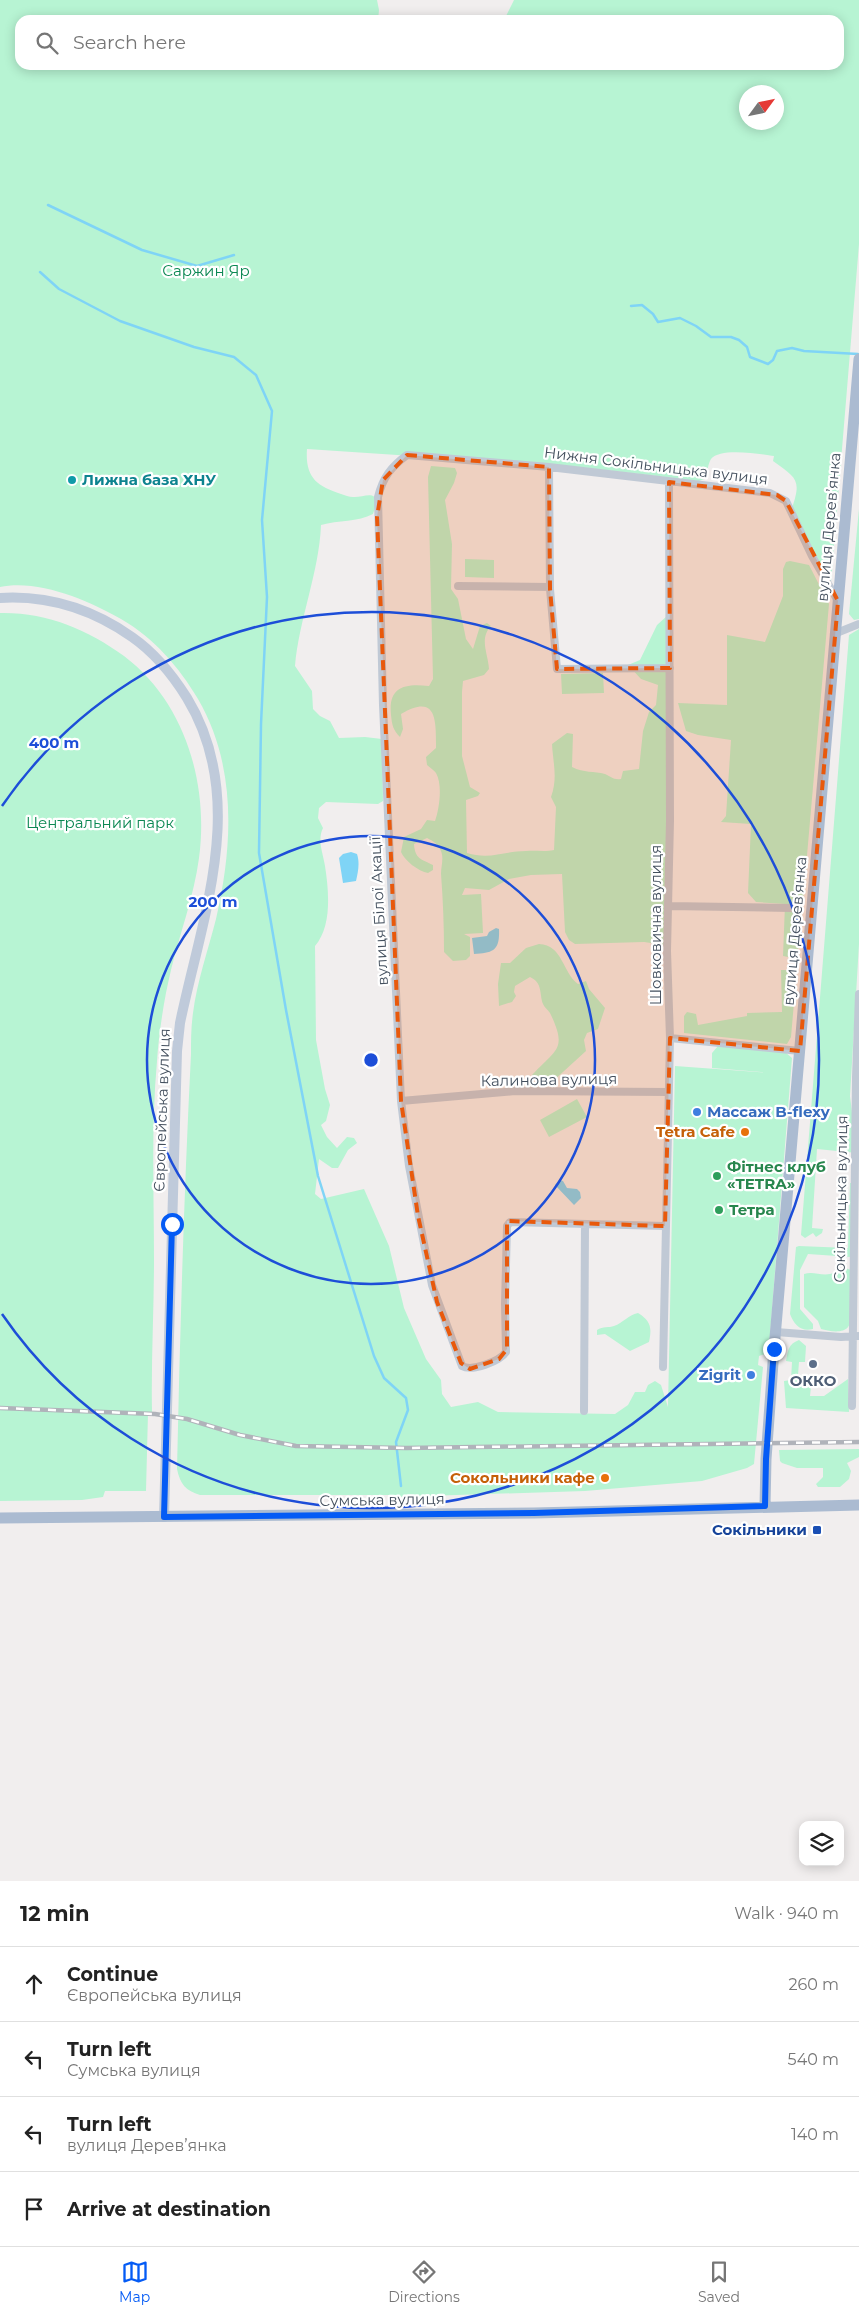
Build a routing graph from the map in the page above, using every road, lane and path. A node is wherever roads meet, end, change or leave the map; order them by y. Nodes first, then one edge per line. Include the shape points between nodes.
1 (859, 359) edge
2 (407, 455) joint
3 (549, 467) junction
4 (669, 482) junction
5 (458, 586) dead end
6 (550, 587) junction
7 (0, 598) edge
8 (838, 601) junction
9 (859, 624) edge
10 (834, 634) junction
11 (670, 668) junction
12 (669, 906) junction
13 (791, 908) dead end
14 (859, 994) edge
15 (670, 1038) junction
16 (800, 1051) junction
17 (668, 1092) junction
18 (401, 1102) junction
19 (585, 1226) junction
20 (665, 1226) junction
21 (776, 1332) junction
22 (856, 1336) edge
23 (664, 1367) dead end
24 (852, 1406) dead end
25 (584, 1411) dead end
26 (859, 1505) edge
27 (765, 1506) junction
28 (164, 1517) junction
29 (0, 1518) edge

1 - 8 main road, вулиця Дерев’янка
2 - 3 street, Нижня Сокільницька вулиця
2 - 18 street, вулиця Білої Акації via 393,465 383,480 377,517
3 - 4 street, Нижня Сокільницька вулиця
3 - 6 street
4 - 8 street, Нижня Сокільницька вулиця via 777,495 786,501
4 - 11 street, Шовковична вулиця
5 - 6 street
6 - 11 street via 556,669
7 - 28 main road, Європейська вулиця via 23,597 69,604 103,619 141,644 160,661 190,704 207,741 215,776 218,809 216,858 180,1023 177,1051
8 - 10 main road, вулиця Дерев’янка
9 - 10 street
10 - 16 main road, вулиця Дерев’янка
11 - 12 street, Шовковична вулиця
12 - 13 street
12 - 15 street, Шовковична вулиця
14 - 22 street, Сокільницька вулиця
15 - 16 street
15 - 17 street, Шовковична вулиця
16 - 21 main road, вулиця Дерев’янка
17 - 18 street, Калинова вулиця via 515,1091
17 - 20 street, Шовковична вулиця
18 - 19 street, вулиця Білої Акації via 409,1166 432,1285 464,1368 499,1359 506,1352 507,1226 513,1221
19 - 20 street
19 - 25 street
20 - 23 street, Шовковична вулиця
21 - 22 street
21 - 27 main road, вулиця Дерев’янка
22 - 24 street, Сокільницька вулиця
26 - 27 main road, Сумська вулиця
27 - 28 main road, Сумська вулиця via 542,1513
28 - 29 main road, Сумська вулиця

